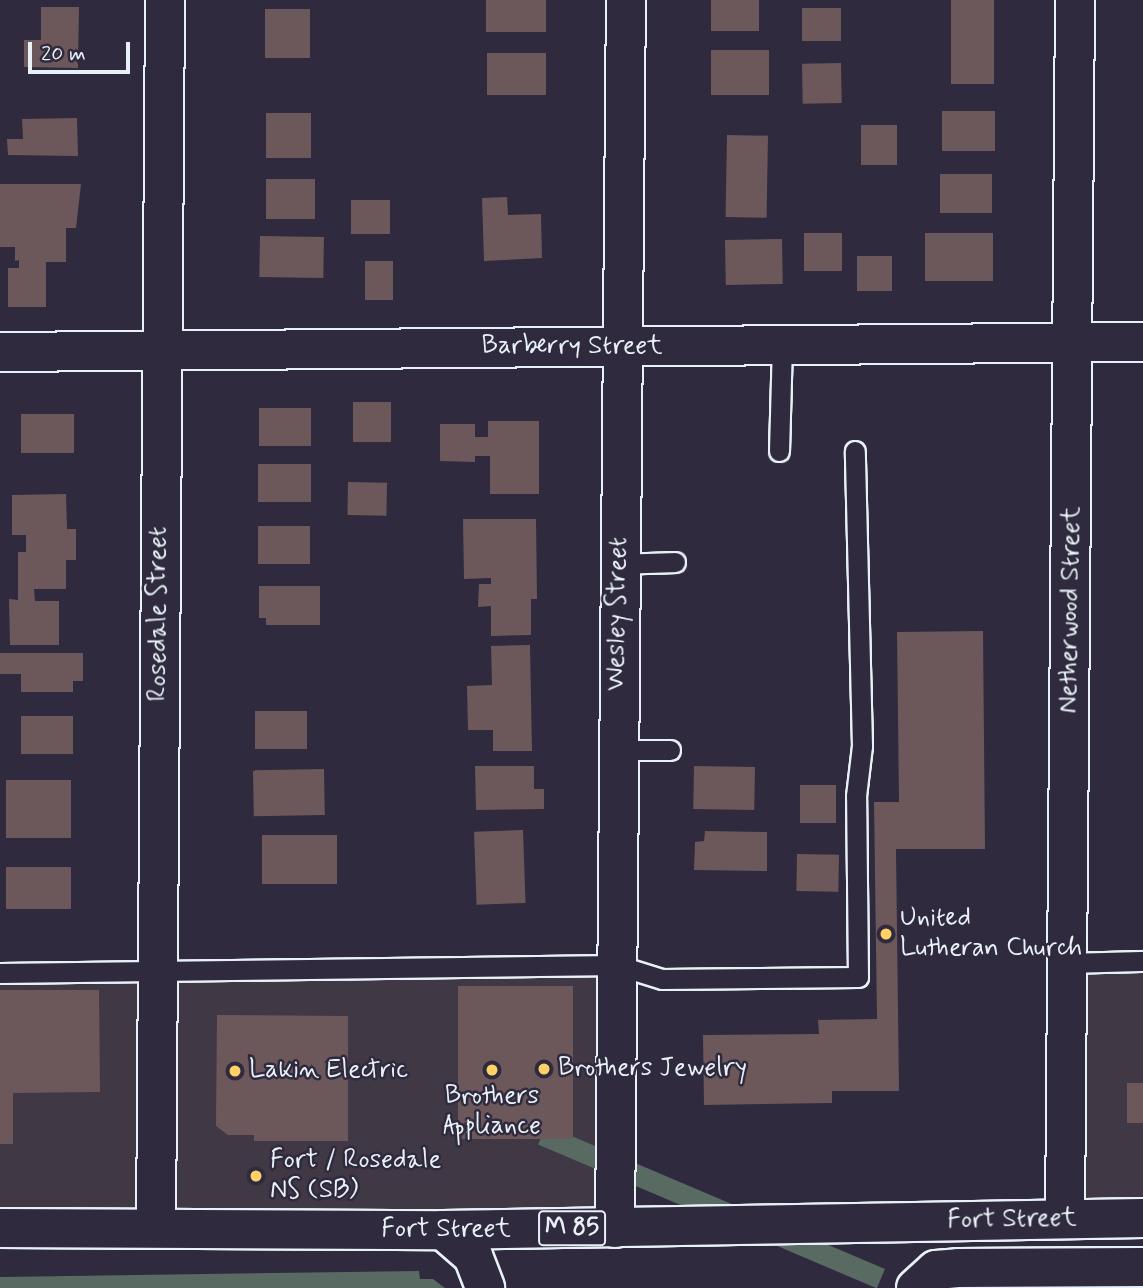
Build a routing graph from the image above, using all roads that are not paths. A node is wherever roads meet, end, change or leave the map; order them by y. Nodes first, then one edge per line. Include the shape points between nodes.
1 (165, 0) edge
2 (626, 0) edge
3 (1075, 0) edge
4 (1073, 342) junction
5 (1143, 342) edge
6 (782, 343) junction
7 (623, 348) junction
8 (161, 351) junction
9 (0, 352) edge
10 (855, 450) dead end
11 (779, 451) dead end
12 (675, 562) dead end
13 (618, 564) junction
14 (617, 750) junction
15 (670, 750) dead end
16 (1143, 961) edge
17 (1067, 963) junction
18 (617, 965) junction
19 (156, 972) junction
20 (0, 973) edge
21 (1143, 1217) edge
22 (1065, 1219) junction
23 (0, 1228) edge
24 (156, 1228) junction
25 (615, 1228) junction
26 (443, 1230) junction
27 (1143, 1267) edge
28 (485, 1288) edge
29 (916, 1288) edge

1 - 8 street, Rosedale Street
2 - 7 street, Wesley Street
3 - 4 street, Netherwood Street
4 - 5 street, Barberry Street
4 - 6 street, Barberry Street
4 - 17 street, Netherwood Street
6 - 7 street, Barberry Street
6 - 11 lane
7 - 8 street, Barberry Street
7 - 13 street, Wesley Street
8 - 9 street, Barberry Street
8 - 19 street, Rosedale Street
10 - 18 lane via 862,746 856,796 858,978 662,979
12 - 13 lane
13 - 14 street, Wesley Street
14 - 15 lane
14 - 18 street, Wesley Street
16 - 17 lane
17 - 22 street, Netherwood Street
18 - 19 lane
18 - 25 street, Wesley Street
19 - 20 lane
19 - 24 street, Rosedale Street
21 - 22 street, Fort Street / M 85
22 - 25 street, Fort Street / M 85
23 - 24 street, Fort Street / M 85
24 - 26 street, Fort Street / M 85
25 - 26 street, Fort Street / M 85
26 - 28 street via 473,1256
27 - 29 street via 936,1270

